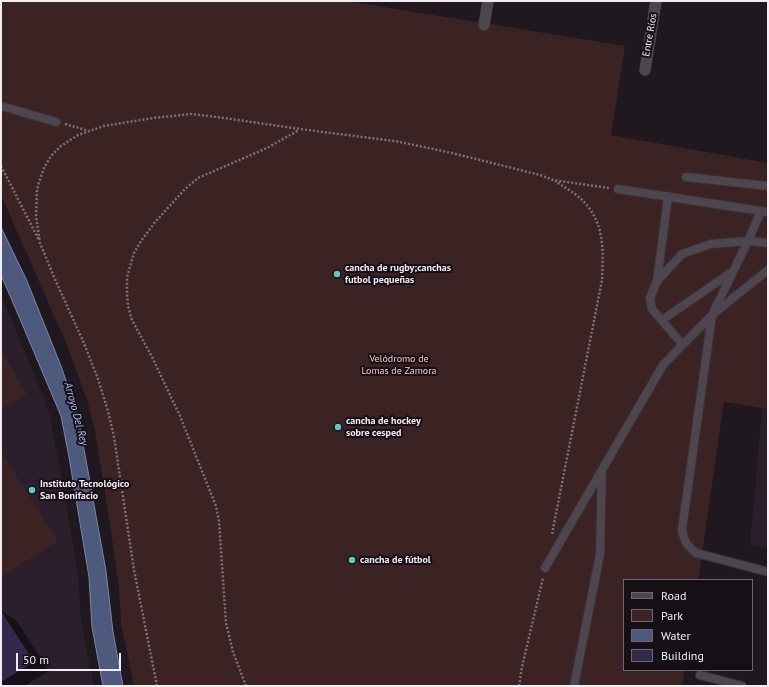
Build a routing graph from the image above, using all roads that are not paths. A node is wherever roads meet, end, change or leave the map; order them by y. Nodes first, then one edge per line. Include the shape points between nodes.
1 (488, 1) edge
2 (656, 1) edge
3 (484, 25) dead end
4 (644, 70) dead end
5 (1, 106) edge
6 (56, 122) road end
7 (686, 177) dead end
8 (768, 186) edge
9 (618, 189) road end
10 (668, 196) junction
11 (764, 211) edge
12 (748, 241) junction
13 (768, 243) edge
14 (768, 270) edge
15 (733, 272) junction
16 (657, 281) junction
17 (712, 315) junction
18 (662, 320) junction
19 (682, 344) junction
20 (602, 469) junction
21 (545, 568) road end
22 (768, 572) edge
23 (700, 675) dead end
24 (574, 686) edge
25 (742, 686) edge

1 - 3 street
2 - 4 street, Entre Ríos
5 - 6 lane
7 - 8 lane
9 - 10 lane
10 - 11 lane
10 - 16 lane
11 - 12 lane
12 - 13 lane
12 - 15 lane
12 - 16 lane via 711,244 682,254
14 - 17 lane
15 - 17 lane
15 - 18 lane
16 - 18 lane via 650,298 652,309
17 - 19 lane
17 - 22 lane via 682,530 684,540 696,553
18 - 19 lane
19 - 20 lane via 663,365
20 - 21 lane
20 - 24 lane via 600,554
23 - 25 lane

